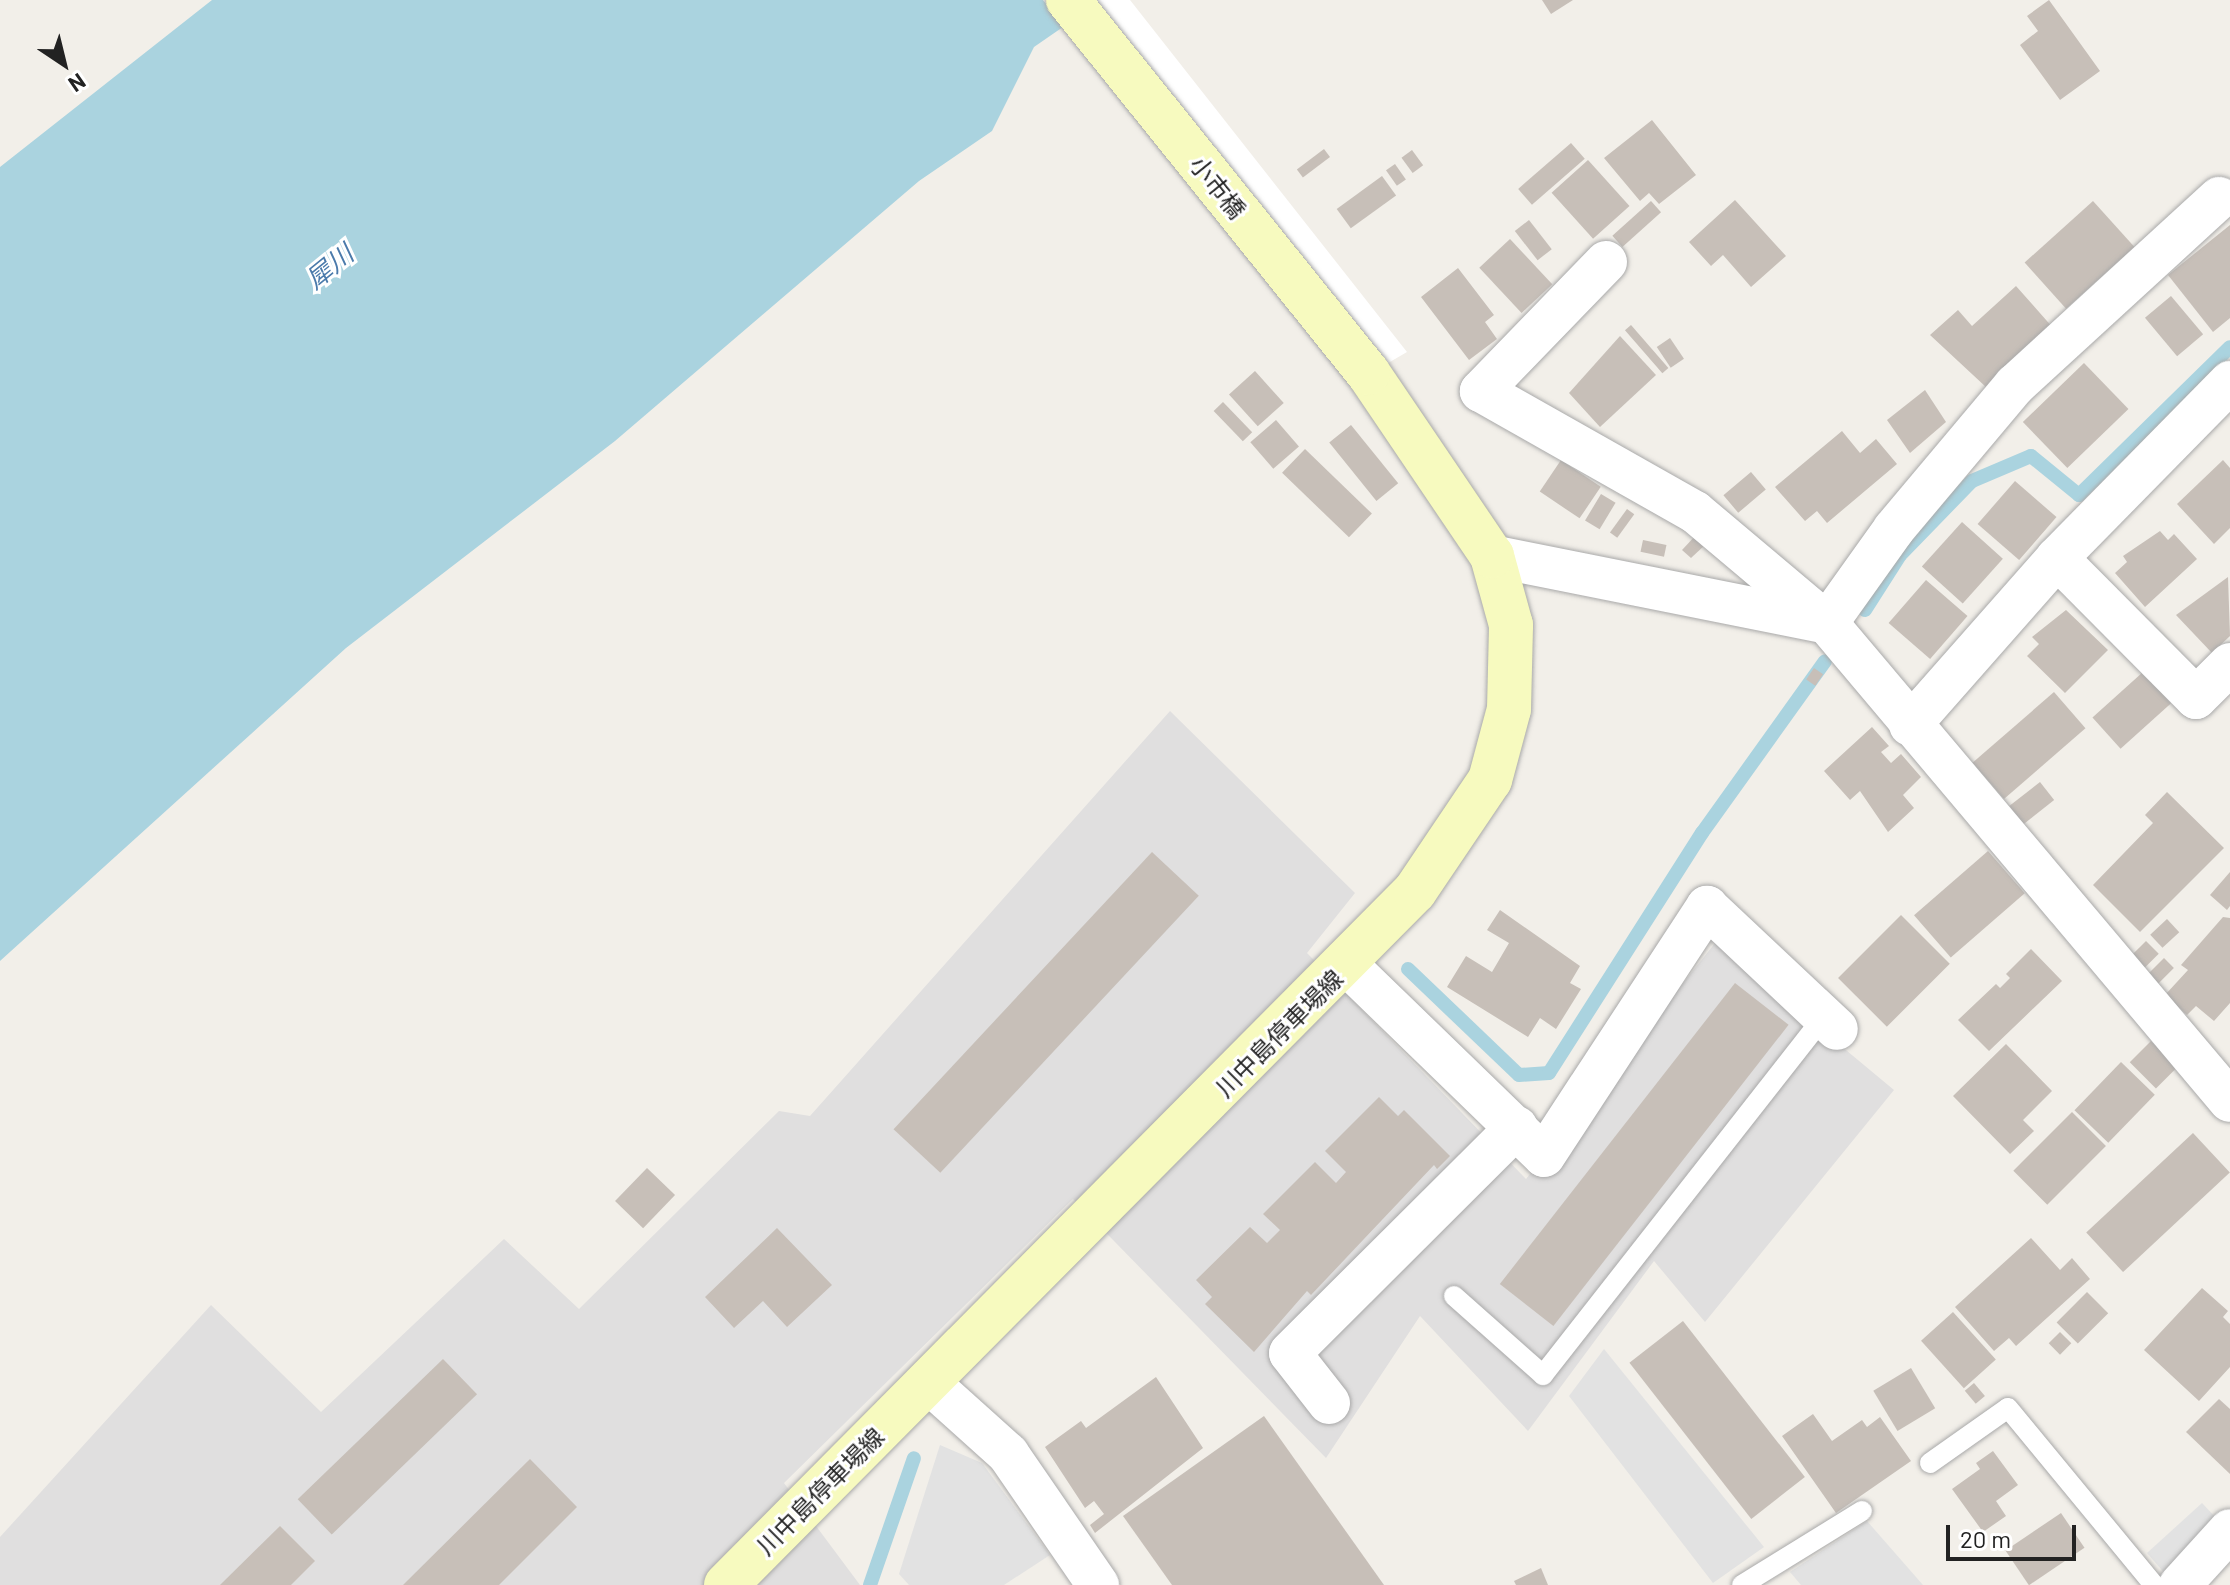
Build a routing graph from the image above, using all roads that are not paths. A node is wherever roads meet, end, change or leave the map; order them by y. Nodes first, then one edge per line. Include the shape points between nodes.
1 (1068, 0) edge
2 (2219, 198) dead end
3 (1606, 262) dead end
4 (1368, 373) joint
5 (2230, 382) edge
6 (1492, 556) junction
7 (2057, 558) junction
8 (1827, 623) junction
9 (2230, 664) edge
10 (1910, 725) junction
11 (1347, 965) junction
12 (1831, 1023) joint
13 (2230, 1101) edge
14 (1517, 1127) junction
15 (1454, 1296) dead end
16 (929, 1383) junction
17 (1329, 1403) dead end
18 (1930, 1463) dead end
19 (1862, 1511) dead end
20 (2230, 1531) edge
21 (726, 1585) edge
22 (1098, 1585) edge
23 (1742, 1585) edge
24 (2154, 1585) edge
25 (2180, 1585) edge

1 - 4 main road, 小市橋
2 - 8 street via 2015,385 1894,529
3 - 8 street via 1481,391 1695,512
4 - 6 main road, 川中島停車場線
5 - 7 street
6 - 8 street
6 - 11 main road, 川中島停車場線 via 1511,625 1509,709 1490,780 1454,842
7 - 9 street via 2196,698
7 - 10 street
8 - 10 street
10 - 13 street
11 - 14 street
11 - 16 main road, 川中島停車場線
12 - 14 street via 1707,907 1544,1156
12 - 15 lane via 1543,1375
14 - 17 street via 1290,1353
16 - 21 main road, 川中島停車場線
16 - 22 street via 1008,1454
18 - 24 lane via 2008,1408
19 - 23 lane
20 - 25 street

